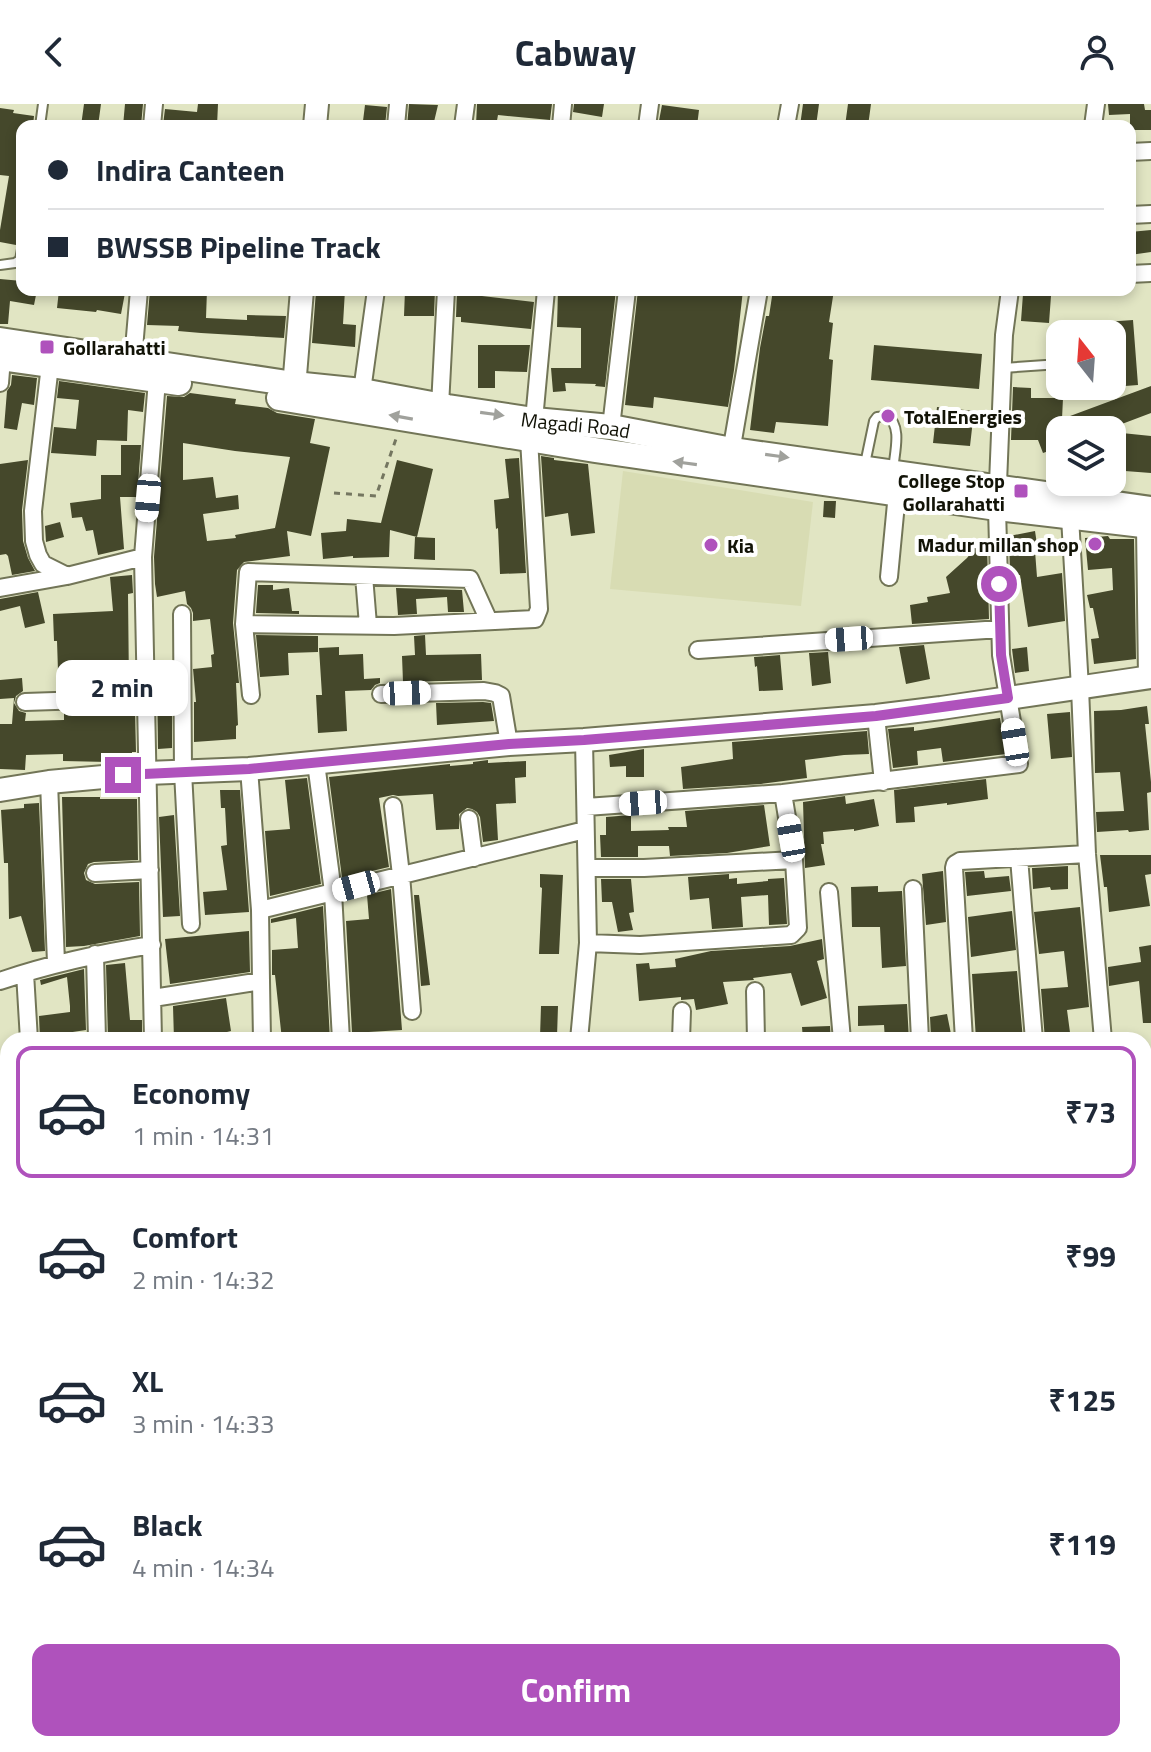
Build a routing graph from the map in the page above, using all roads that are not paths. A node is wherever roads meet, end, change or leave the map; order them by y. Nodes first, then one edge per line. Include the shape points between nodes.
1 (138, 296) edge
2 (302, 296) edge
3 (375, 296) edge
4 (446, 296) edge
5 (545, 296) edge
6 (626, 296) edge
7 (758, 296) edge
8 (1009, 296) edge
9 (1, 352) edge
10 (133, 360) junction
11 (50, 365) junction
12 (1046, 365) edge
13 (1003, 368) junction
14 (157, 380) junction
15 (0, 383) edge
16 (362, 391) junction
17 (294, 392) junction
18 (440, 406) junction
19 (611, 427) junction
20 (532, 430) junction
21 (730, 460) junction
22 (864, 469) junction
23 (897, 480) junction
24 (996, 498) junction
25 (1070, 517) junction
26 (1149, 520) edge
27 (143, 557) junction
28 (67, 576) junction
29 (364, 576) junction
30 (889, 577) dead end
31 (0, 588) edge
32 (182, 614) dead end
33 (489, 621) junction
34 (244, 624) junction
35 (368, 625) junction
36 (1000, 629) junction
37 (698, 650) dead end
38 (1149, 677) edge
39 (1080, 688) junction
40 (381, 694) dead end
41 (251, 695) dead end
42 (145, 698) junction
43 (1008, 698) junction
44 (25, 702) dead end
45 (876, 716) junction
46 (584, 740) junction
47 (509, 744) junction
48 (316, 763) junction
49 (249, 769) junction
50 (183, 772) junction
51 (147, 773) junction
52 (49, 782) junction
53 (883, 782) junction
54 (0, 790) edge
55 (783, 793) junction
56 (393, 806) dead end
57 (586, 807) junction
58 (469, 819) dead end
59 (585, 830) junction
60 (1087, 854) junction
61 (474, 858) junction
62 (1019, 858) junction
63 (794, 860) junction
64 (588, 868) junction
65 (150, 870) junction
66 (95, 873) dead end
67 (401, 875) junction
68 (913, 889) dead end
69 (333, 892) junction
70 (829, 892) dead end
71 (260, 910) junction
72 (191, 924) dead end
73 (588, 943) junction
74 (152, 945) junction
75 (95, 954) junction
76 (56, 963) junction
77 (25, 973) junction
78 (0, 981) edge
79 (261, 981) junction
80 (755, 991) dead end
81 (153, 998) junction
82 (412, 1011) dead end
83 (682, 1011) dead end
84 (29, 1032) edge
85 (97, 1032) edge
86 (153, 1032) edge
87 (262, 1032) edge
88 (341, 1032) edge
89 (580, 1032) edge
90 (681, 1032) edge
91 (756, 1032) edge
92 (841, 1032) edge
93 (920, 1032) edge
94 (964, 1032) edge
95 (1033, 1032) edge
96 (1102, 1032) edge

1 - 10 street
2 - 17 street
3 - 16 street
4 - 18 street
5 - 20 street
6 - 19 street
7 - 21 street
8 - 13 street
9 - 10 main road, Magadi Road
9 - 11 main road, Magadi Road
9 - 15 street
10 - 17 main road, Magadi Road
11 - 14 main road, Magadi Road
11 - 28 street via 34,541 43,564
12 - 13 lane
13 - 24 street
14 - 17 main road, Magadi Road
14 - 27 street
16 - 17 main road, Magadi Road
16 - 18 main road, Magadi Road
20 -> 17 main road, Magadi Road via 403,418
18 -> 20 main road, Magadi Road
19 - 20 main road, Magadi Road
19 - 21 main road, Magadi Road
21 -> 20 main road, Magadi Road
20 - 33 street via 539,609 535,619
21 -> 22 main road, Magadi Road
21 - 23 main road, Magadi Road
22 - 23 main road, Magadi Road
22 - 23 lane via 874,421 887,416 897,430
23 - 24 main road, Magadi Road
23 - 30 street
24 - 25 main road, Magadi Road
24 - 26 main road, Magadi Road
24 - 36 street
25 - 26 main road, Magadi Road
25 - 39 street
26 - 38 street
27 - 28 street
27 - 42 street
28 - 31 street
29 - 33 street via 470,579
29 - 34 street via 248,572
29 - 35 street
32 - 50 street
33 - 35 street
34 - 35 street
34 - 41 street
36 - 37 street
36 - 43 street
38 - 39 street
39 - 43 street
39 - 60 street
40 - 47 street via 495,693 501,696
42 - 44 street
42 - 51 street
43 - 45 street
43 - 53 street via 1019,764
45 - 46 street
45 - 53 street
46 - 47 street
46 - 57 street
47 - 48 street
48 - 49 street
48 - 69 street
49 - 50 street
49 - 71 street
50 - 51 street
50 - 72 street
51 - 52 street
51 - 65 street
52 - 54 street
52 - 76 street
53 - 55 street
55 - 57 street
55 - 63 street
56 - 67 street
57 - 59 street
58 - 61 street
59 - 61 street
59 - 64 street
60 - 62 street
60 - 96 street
61 - 67 street
62 - 94 street via 955,864
62 - 95 street
63 - 64 street
63 - 73 street via 798,928 791,935 640,945
64 - 73 street
65 - 66 street
65 - 74 street
67 - 69 street
67 - 82 street
68 - 93 street
69 - 71 street
69 - 88 street
70 - 92 street
71 - 79 street
73 - 89 street
74 - 75 street
74 - 81 street
75 - 76 street
75 - 85 street
76 - 77 street
77 - 78 street
77 - 84 street
79 - 81 street
79 - 87 street
80 - 91 street
81 - 86 street
83 - 90 street

